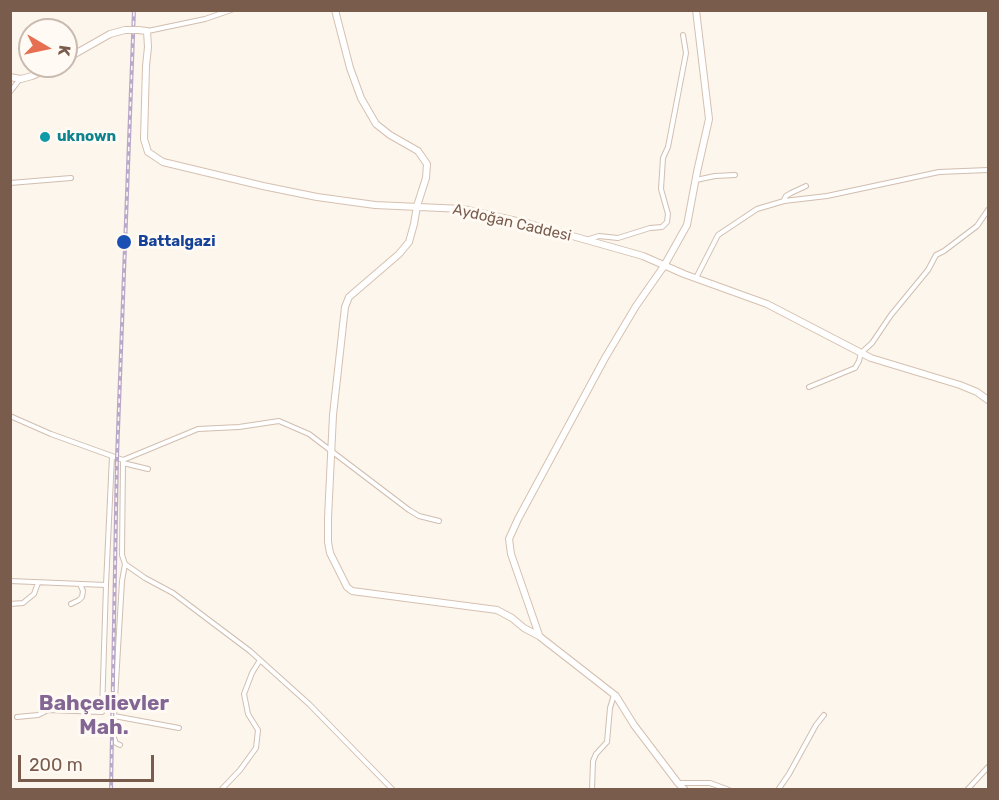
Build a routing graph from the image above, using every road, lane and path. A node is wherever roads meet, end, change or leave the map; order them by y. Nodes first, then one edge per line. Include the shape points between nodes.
1 (231, 10) edge
2 (335, 10) edge
3 (696, 10) edge
4 (147, 31) junction
5 (683, 35) dead end
6 (78, 52) edge
7 (10, 77) edge
8 (25, 78) edge
9 (21, 79) junction
10 (10, 92) edge
11 (988, 170) edge
12 (735, 175) dead end
13 (71, 178) dead end
14 (696, 180) junction
15 (10, 183) edge
16 (806, 186) dead end
17 (784, 201) junction
18 (417, 206) junction
19 (988, 210) edge
20 (585, 240) junction
21 (664, 266) junction
22 (696, 278) junction
23 (861, 353) junction
24 (809, 387) dead end
25 (988, 400) edge
26 (10, 416) edge
27 (332, 451) junction
28 (112, 456) junction
29 (123, 461) junction
30 (147, 469) dead end
31 (439, 521) dead end
32 (125, 564) junction
33 (10, 581) edge
34 (38, 583) junction
35 (80, 584) junction
36 (106, 585) junction
37 (10, 604) edge
38 (71, 604) dead end
39 (539, 636) junction
40 (260, 660) junction
41 (615, 695) junction
42 (48, 711) junction
43 (824, 715) dead end
44 (114, 716) junction
45 (17, 717) dead end
46 (49, 719) dead end
47 (179, 728) dead end
48 (120, 745) dead end
49 (988, 767) edge
50 (678, 783) junction
51 (221, 789) edge
52 (393, 789) edge
53 (592, 789) edge
54 (685, 789) edge
55 (729, 789) edge
56 (778, 789) edge
57 (967, 789) edge

1 - 4 street via 205,20
2 - 18 street via 350,68 376,124 418,151 427,164
3 - 14 street via 709,119
4 - 6 street, bridge via 110,34
4 - 18 street, Aydoğan Caddesi via 144,139 148,152 163,162 317,197
5 - 20 street via 686,53 663,158 661,189 667,222 662,228 618,238 599,236
7 - 9 street
8 - 9 street
9 - 10 street
11 - 17 street via 939,172
12 - 14 street
13 - 15 street
14 - 21 street via 687,225
16 - 17 street via 786,196
17 - 22 street via 757,209 718,235
18 - 20 street, Aydoğan Caddesi via 463,209
18 - 27 street via 409,242 349,297 345,307
19 - 23 street via 977,226 936,255
20 - 21 street, Aydoğan Caddesi
21 - 22 street, Aydoğan Caddesi
21 - 39 street via 605,358 509,539
22 - 23 street, Aydoğan Caddesi via 767,304
23 - 24 street via 855,368
23 - 25 street, Aydoğan Caddesi via 960,385
26 - 28 street
27 - 29 street via 309,434 279,421 198,429
27 - 31 street via 409,510
27 - 39 street via 328,542 330,553 352,591 498,610
28 - 29 street
28 - 36 street
29 - 30 street
29 - 32 street
32 - 40 street via 173,593
32 - 44 street
33 - 34 street
34 - 35 street
34 - 37 street via 34,594 23,603
35 - 36 street
35 - 38 street via 82,597
36 - 42 street via 102,712
39 - 41 street
40 - 51 street via 244,694 248,714 258,730 256,748
40 - 52 street
41 - 50 street
41 - 53 street via 607,742 593,761
42 - 45 street
42 - 46 street
43 - 56 street
44 - 47 street
44 - 48 street via 114,738
49 - 57 street
50 - 54 street
50 - 55 street via 710,783

